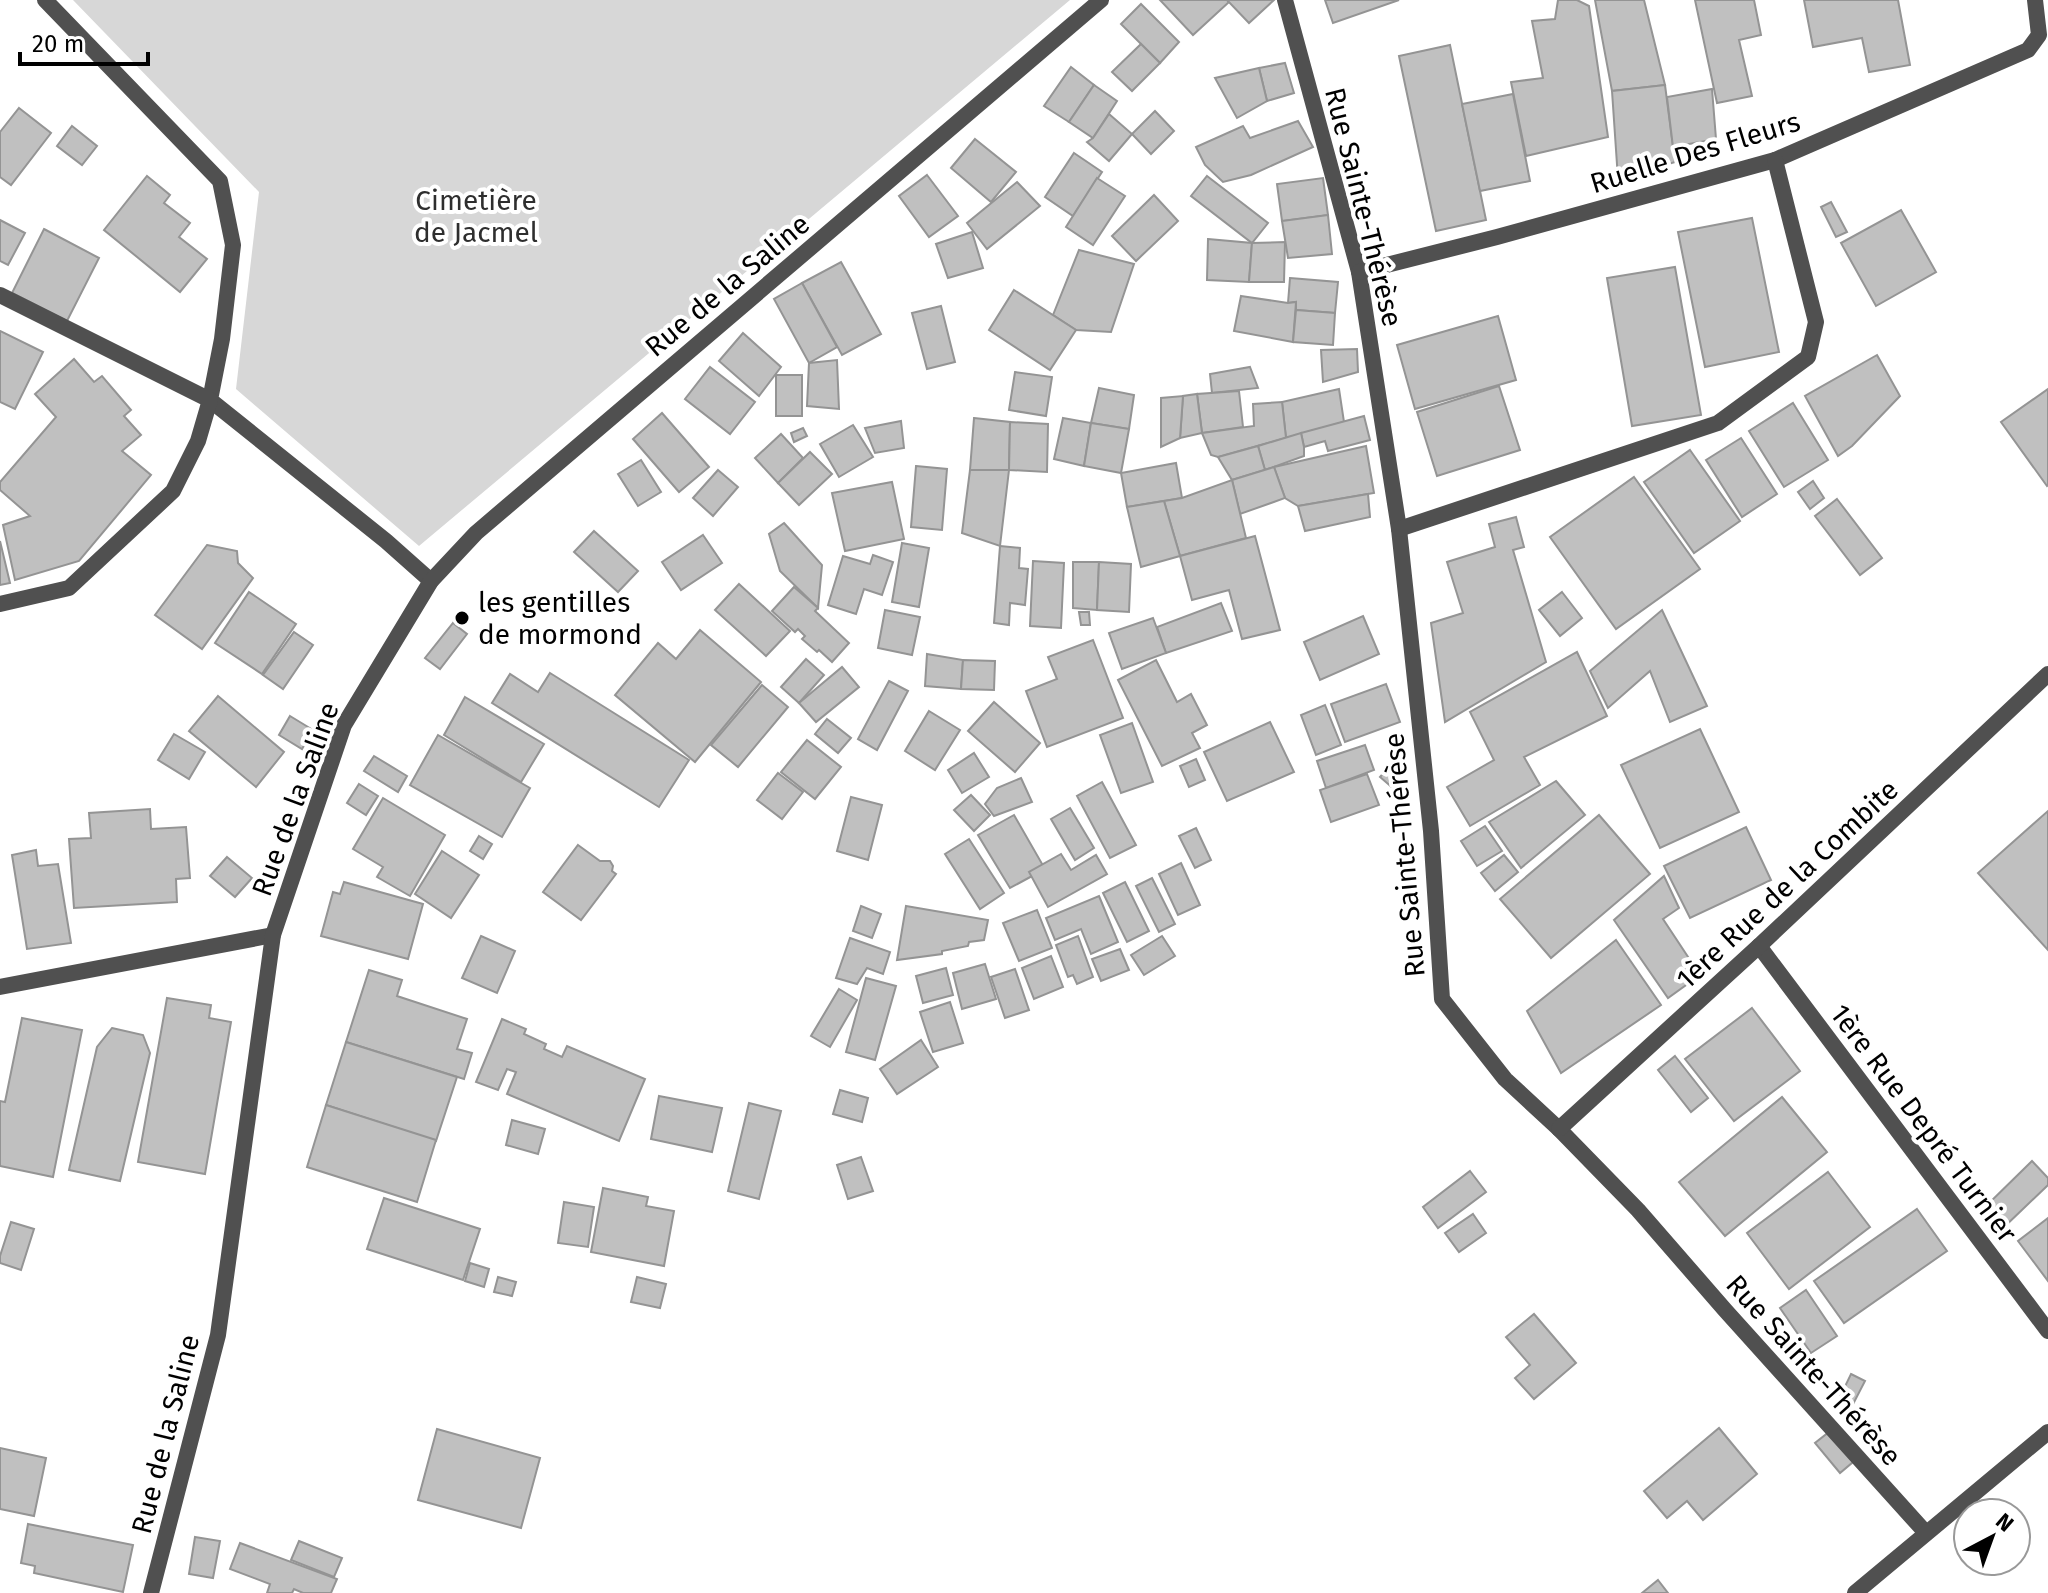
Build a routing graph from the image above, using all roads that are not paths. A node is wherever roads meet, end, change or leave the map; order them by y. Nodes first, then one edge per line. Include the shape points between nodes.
1 (45, 0) edge
2 (1101, 0) edge
3 (1285, 0) edge
4 (2035, 0) edge
5 (1775, 160) junction
6 (1359, 272) junction
7 (0, 295) edge
8 (210, 400) junction
9 (1399, 529) junction
10 (431, 581) junction
11 (0, 604) edge
12 (2048, 674) edge
13 (273, 935) junction
14 (1759, 946) junction
15 (0, 987) edge
16 (1559, 1129) junction
17 (2048, 1331) edge
18 (2048, 1432) edge
19 (1926, 1533) junction
20 (151, 1593) edge
21 (1855, 1593) edge

1 - 8 street via 220,181 233,245
2 - 10 street, Rue de la Saline via 476,533
3 - 6 street, Rue Sainte-Thérèse
4 - 5 street, Ruelle Des Fleurs via 2039,35 2028,50
5 - 6 street, Ruelle Des Fleurs
5 - 9 street via 1816,322 1808,357 1718,423
6 - 9 street, Rue Sainte-Thérèse
7 - 8 street
8 - 10 street
8 - 11 street via 198,441 173,491 69,588
9 - 16 street, Rue Sainte-Thérèse via 1431,831 1442,999 1505,1079
10 - 13 street, Rue de la Saline via 344,725
12 - 14 street, 1ère Rue de la Combite
13 - 15 street
13 - 20 street, Rue de la Saline via 218,1335
14 - 16 street, 1ère Rue de la Combite
14 - 17 street, 1ère Rue Depré Turnier
16 - 19 street, Rue Sainte-Thérèse via 1638,1210
18 - 19 street
19 - 21 street

